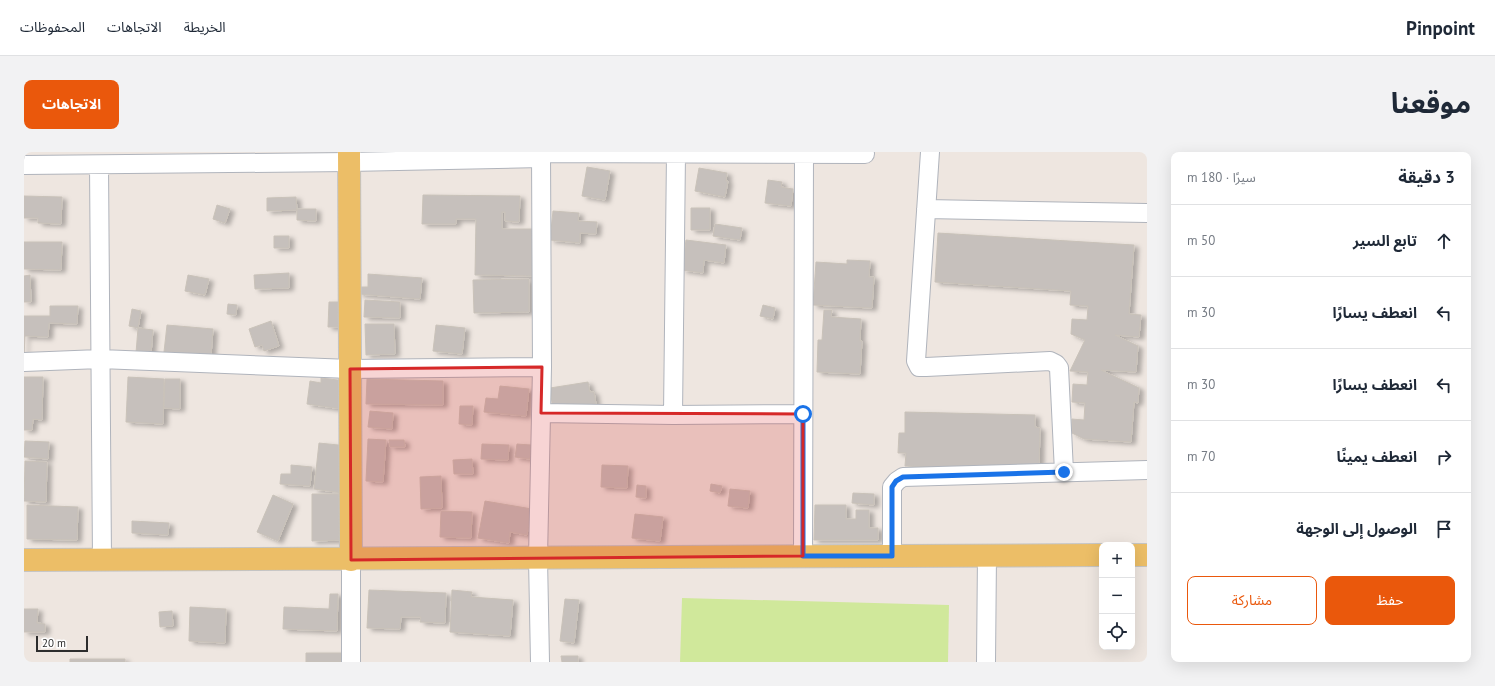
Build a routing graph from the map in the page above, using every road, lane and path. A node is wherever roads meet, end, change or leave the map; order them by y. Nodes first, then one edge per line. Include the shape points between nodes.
1 (930, 152) edge
2 (804, 153) edge
3 (541, 154) edge
4 (676, 154) junction
5 (865, 154) dead end
6 (349, 157) edge
7 (31, 161) edge
8 (99, 165) junction
9 (926, 209) junction
10 (1147, 213) edge
11 (100, 359) junction
12 (24, 362) edge
13 (542, 367) junction
14 (350, 369) junction
15 (541, 413) junction
16 (803, 414) junction
17 (673, 415) junction
18 (1147, 470) edge
19 (1064, 472) junction
20 (987, 555) junction
21 (1099, 555) edge
22 (1135, 555) edge
23 (1147, 555) edge
24 (803, 556) junction
25 (892, 556) junction
26 (538, 558) junction
27 (24, 560) edge
28 (102, 560) junction
29 (351, 560) junction
30 (351, 662) edge
31 (540, 662) edge
32 (986, 662) edge

1 - 9 street
2 - 4 street
2 - 5 street
2 - 16 street
3 - 4 street
3 - 6 street
3 - 13 street
4 - 17 street
6 - 8 street
6 - 14 main road
7 - 8 street
8 - 11 street
9 - 10 street
9 - 19 street via 916,361 919,366 926,368 1050,361 1056,364 1059,368
11 - 12 street
11 - 14 street
11 - 28 street
13 - 14 street
13 - 15 street
14 - 29 main road
15 - 17 street
15 - 26 street
16 - 17 street
16 - 24 street
18 - 19 street
19 - 25 street via 903,477 892,487
20 - 21 main road
20 - 25 main road
20 - 32 street
22 - 23 main road
24 - 25 main road
24 - 26 main road
26 - 29 main road
26 - 31 street
27 - 28 main road
28 - 29 main road
29 - 30 street

